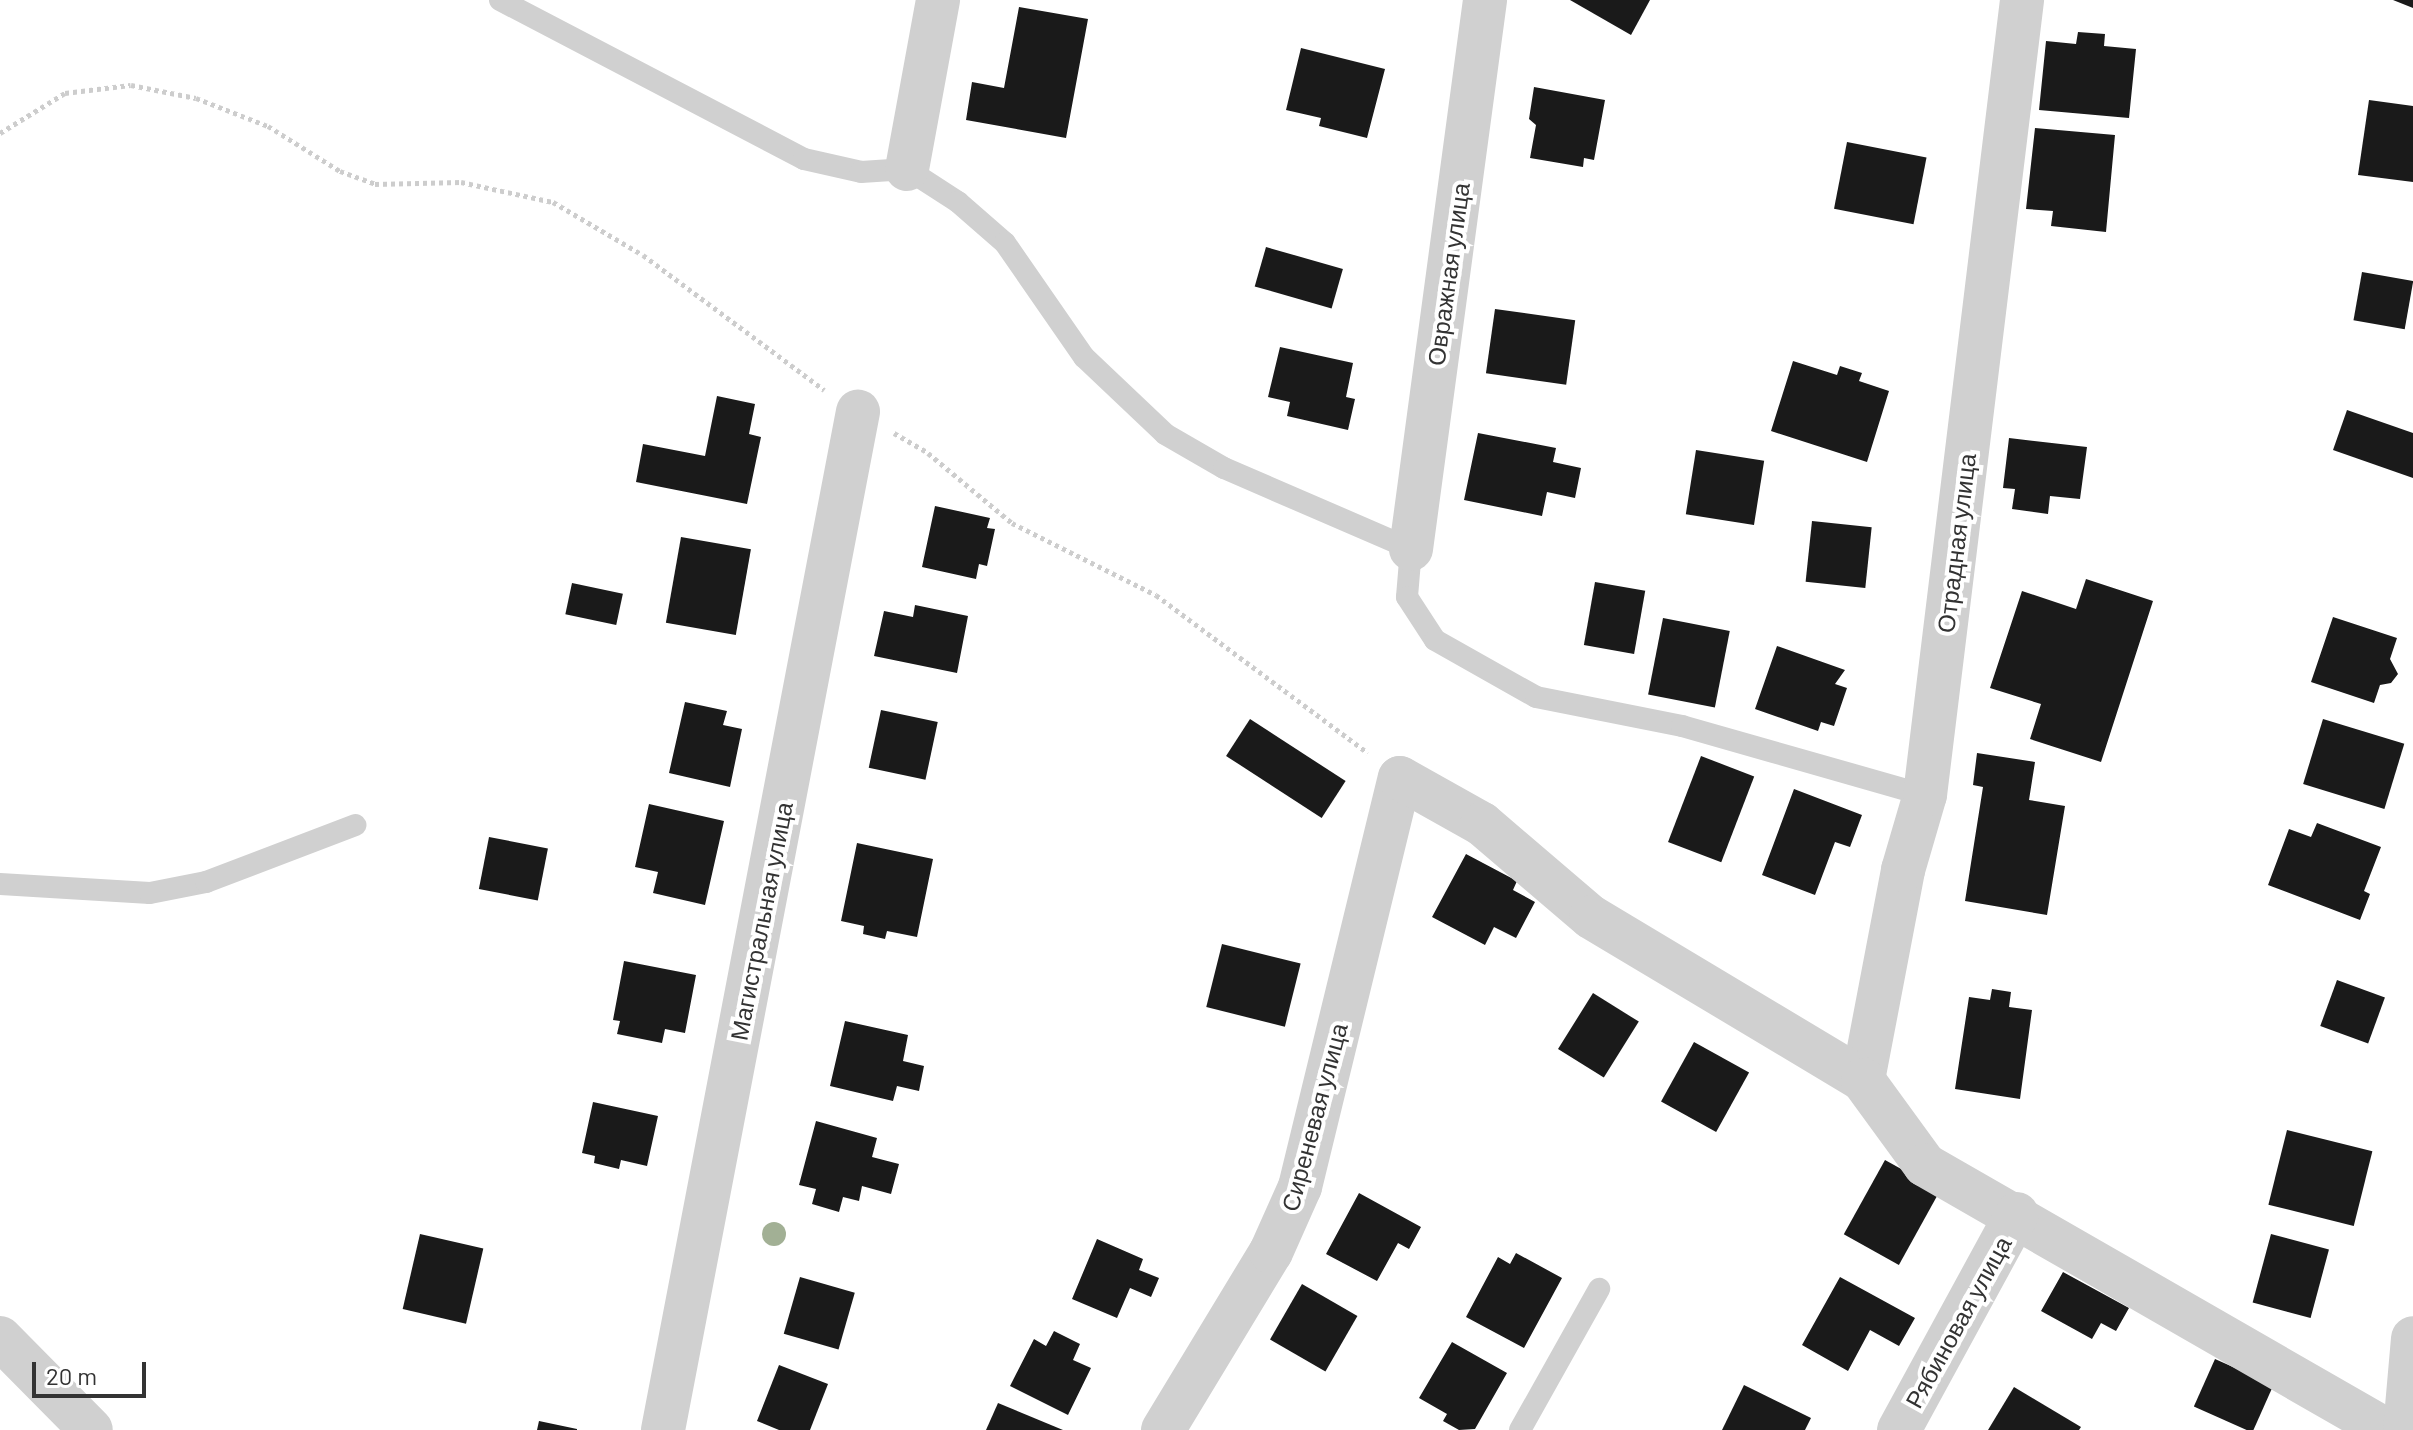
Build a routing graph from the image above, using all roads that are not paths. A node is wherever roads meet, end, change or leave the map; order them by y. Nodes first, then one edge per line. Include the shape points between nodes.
1 (500, 0) edge
2 (938, 0) edge
3 (1485, 0) edge
4 (2022, 0) edge
5 (907, 169) junction
6 (858, 412) road end
7 (1411, 549) junction
8 (1925, 795) junction
9 (355, 825) dead end
10 (0, 884) edge
11 (1863, 1080) junction
12 (2017, 1214) junction
13 (1599, 1289) dead end
14 (0, 1338) edge
15 (2413, 1338) edge
16 (91, 1430) edge
17 (663, 1430) edge
18 (1163, 1430) edge
19 (1520, 1430) edge
20 (1899, 1430) edge
21 (2386, 1430) edge
22 (2405, 1430) edge

1 - 5 lane via 804,159 861,172
2 - 5 street
3 - 7 street, Овражная улица
4 - 8 street, Отрадная улица
5 - 7 lane via 958,202 1005,243 1084,357 1165,434 1224,468
6 - 17 street, Магистральная улица
7 - 8 lane via 1407,597 1435,640 1536,697 1682,726
8 - 11 street, Отрадная улица via 1903,870
9 - 10 lane via 206,882 150,893
11 - 12 street via 1925,1165
11 - 18 street, Сиреневая улица via 1591,917 1482,824 1400,778 1300,1187 1271,1252
12 - 20 street, Рябиновая улица
12 - 21 street
13 - 19 lane
14 - 16 street
15 - 22 street

